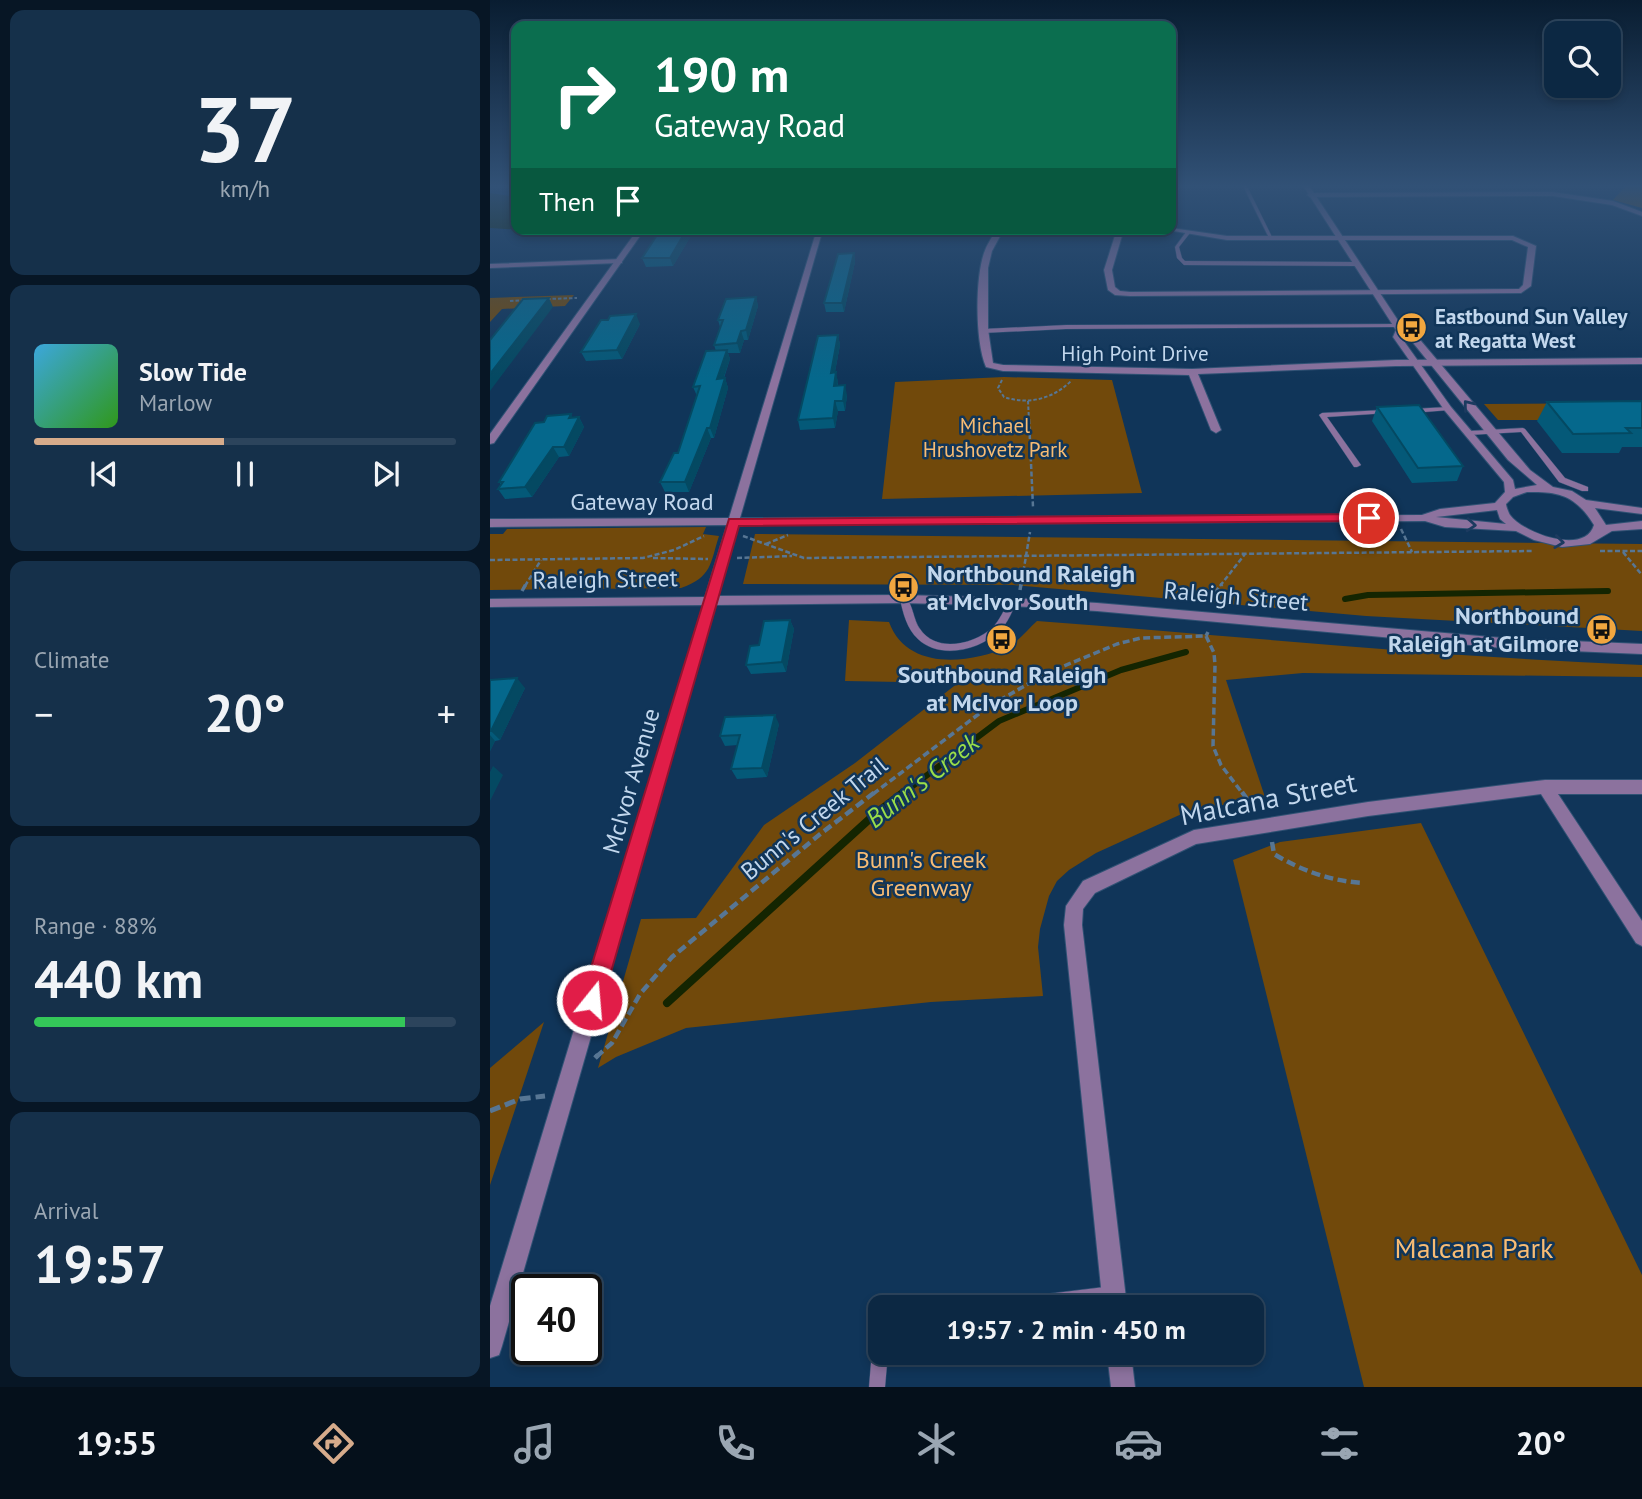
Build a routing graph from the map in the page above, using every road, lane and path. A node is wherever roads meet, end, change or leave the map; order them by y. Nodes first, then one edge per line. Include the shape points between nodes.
1 (628, 249) edge
2 (814, 249) edge
3 (991, 249) edge
4 (1115, 249) edge
5 (1177, 249) edge
6 (1345, 249) edge
7 (1532, 249) edge
8 (619, 261) junction
9 (1355, 264) junction
10 (490, 266) edge
11 (1375, 293) junction
12 (593, 297) junction
13 (537, 299) edge
14 (524, 300) edge
15 (510, 301) dead end
16 (1399, 328) junction
17 (983, 331) junction
18 (1642, 361) edge
19 (1423, 362) junction
20 (1007, 369) junction
21 (1073, 371) junction
22 (1192, 372) junction
23 (1028, 401) junction
24 (1448, 409) junction
25 (1216, 430) dead end
26 (1490, 432) junction
27 (1469, 433) junction
28 (490, 440) edge
29 (1357, 465) dead end
30 (1549, 489) junction
31 (1584, 489) dead end
32 (1510, 492) junction
33 (1583, 503) junction
34 (1501, 506) junction
35 (1642, 511) edge
36 (1425, 518) junction
37 (1033, 519) junction
38 (490, 523) edge
39 (1642, 525) edge
40 (732, 528) junction
41 (1396, 528) dead end
42 (1518, 528) junction
43 (1598, 532) junction
44 (1540, 551) dead end
45 (1595, 551) dead end
46 (1622, 551) junction
47 (1642, 551) edge
48 (1412, 552) junction
49 (1245, 554) junction
50 (1024, 556) junction
51 (541, 559) junction
52 (490, 560) edge
53 (1642, 575) edge
54 (904, 599) junction
55 (710, 601) junction
56 (1015, 602) junction
57 (515, 603) junction
58 (490, 604) edge
59 (1208, 623) junction
60 (1206, 636) junction
61 (1642, 649) edge
62 (1545, 787) junction
63 (1642, 787) edge
64 (1267, 824) junction
65 (1363, 883) dead end
66 (1642, 937) edge
67 (569, 1079) junction
68 (490, 1111) edge
69 (1113, 1295) edge
70 (490, 1346) edge
71 (879, 1365) edge
72 (1120, 1365) edge
73 (877, 1387) edge
74 (1123, 1387) edge

1 - 8 street
2 - 40 street, McIvor Avenue
3 - 17 street via 986,259
4 - 11 street via 1108,270 1111,288 1118,293
5 - 9 lane via 1185,263
6 - 9 street
7 - 11 street via 1527,286 1521,291
8 - 10 street
8 - 12 street
9 - 11 street
11 - 16 street
12 - 13 path
12 - 28 street
14 - 15 path
16 - 17 lane
16 - 19 street via 1413,337
16 - 19 street via 1397,337
17 - 20 street via 985,359 989,365
18 - 19 street, High Point Drive
19 - 22 street, High Point Drive
19 - 24 street
26 -> 19 street
20 - 21 street, High Point Drive
20 - 23 path via 1000,394 1009,400
21 - 22 street, High Point Drive
21 - 23 path via 1065,387
22 - 25 street
23 - 37 path
24 - 27 street
24 - 29 lane via 1322,415
26 - 27 lane
26 - 30 street via 1525,472
26 - 31 lane via 1523,430 1562,480
27 - 32 street via 1509,482
30 - 32 street via 1527,487
30 - 33 street
32 - 34 street
33 - 35 street
33 - 43 street via 1597,518
34 - 36 street, Gateway Road via 1440,512
34 - 42 street
36 - 37 street, Gateway Road
36 -> 42 street, Gateway Road
37 - 40 street, Gateway Road
37 - 50 path
38 - 40 street, Gateway Road
39 - 43 street, Gateway Road
40 - 50 path via 804,558
40 - 51 path via 643,558
40 - 55 street, McIvor Avenue
41 - 48 path via 1399,526
42 -> 43 street, Gateway Road via 1544,540 1572,543 1584,542
44 - 48 path
45 - 46 path
46 - 47 path
46 - 53 path
48 - 49 path
49 - 50 path
49 - 59 path via 1204,607
50 - 56 path
51 - 52 path
51 - 57 path
54 - 55 street, Raleigh Street
54 - 56 street, Raleigh Street
54 - 56 lane via 913,628 924,640 953,648 992,632
55 - 57 street, Raleigh Street
55 - 67 street, McIvor Avenue
56 - 59 street, Raleigh Street
57 - 58 street, Raleigh Street
59 - 60 path
59 - 61 street, Raleigh Street
60 - 64 path via 1215,665 1213,746 1221,765
60 - 67 path, Bunn's Creek Trail via 1141,638 1117,644 1047,673 988,707 819,835 672,957 640,994 612,1044
62 - 63 street, Malcana Street
62 - 64 street, Malcana Street
62 - 66 street
64 - 65 path via 1274,854 1290,865
64 - 69 street, Malcana Street via 1195,837 1089,887 1075,906 1073,925
67 - 68 path, Bunn's Creek Trail via 547,1096 520,1099
67 - 70 street, McIvor Avenue
71 - 73 lane
72 - 74 street

